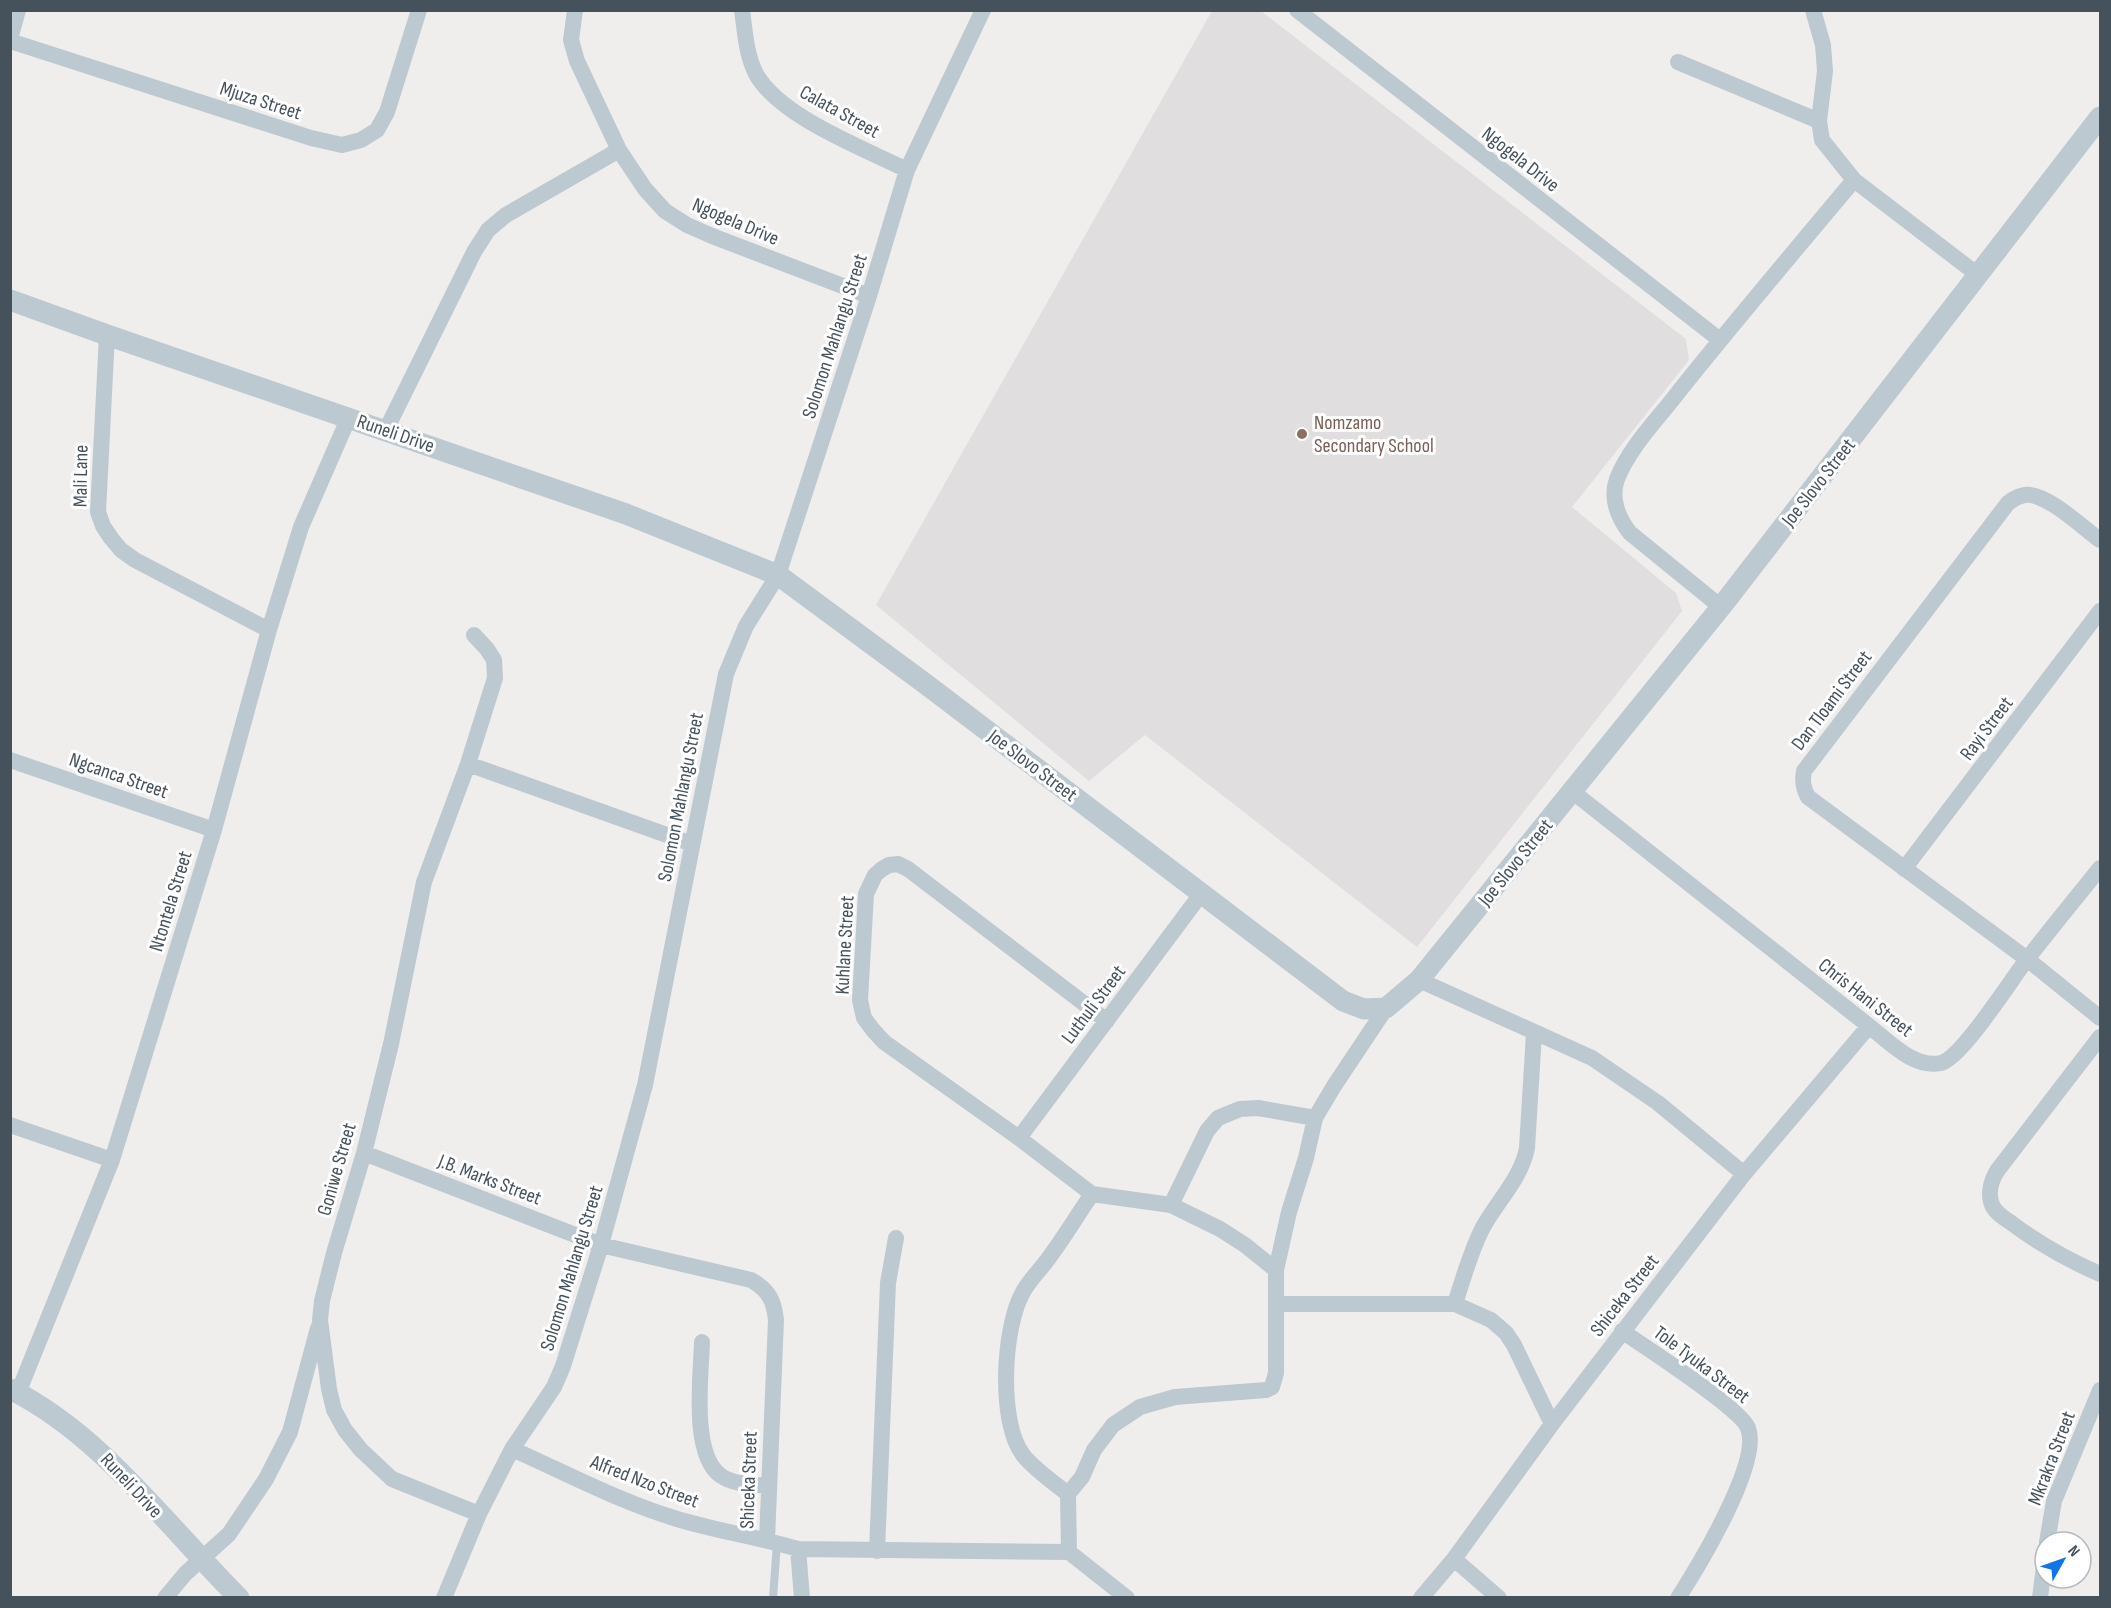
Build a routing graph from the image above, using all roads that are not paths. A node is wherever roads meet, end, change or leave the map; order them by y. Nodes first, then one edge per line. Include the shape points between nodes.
1 (18, 10) edge
2 (419, 10) edge
3 (575, 10) edge
4 (742, 10) edge
5 (983, 10) edge
6 (1297, 10) edge
7 (1813, 10) edge
8 (10, 40) edge
9 (1678, 62) dead end
10 (2100, 117) edge
11 (1819, 121) junction
12 (619, 150) junction
13 (907, 170) junction
14 (1854, 180) junction
15 (1978, 275) junction
16 (869, 296) junction
17 (10, 300) edge
18 (107, 335) junction
19 (1720, 340) junction
20 (349, 417) junction
21 (386, 430) junction
22 (2100, 540) edge
23 (778, 575) junction
24 (1721, 607) junction
25 (2100, 611) edge
26 (269, 630) junction
27 (474, 635) dead end
28 (10, 760) edge
29 (468, 764) junction
30 (1573, 792) junction
31 (214, 830) junction
32 (692, 844) junction
33 (2100, 868) edge
34 (1904, 869) junction
35 (1201, 894) junction
36 (2027, 959) junction
37 (1419, 980) junction
38 (1386, 1008) junction
39 (2100, 1018) edge
40 (1107, 1021) junction
41 (1869, 1026) junction
42 (1534, 1033) junction
43 (2100, 1037) edge
44 (1315, 1118) junction
45 (10, 1125) edge
46 (1019, 1138) junction
47 (364, 1153) junction
48 (112, 1160) junction
49 (1744, 1174) junction
50 (1092, 1194) junction
51 (1171, 1205) junction
52 (896, 1238) dead end
53 (601, 1245) junction
54 (1276, 1270) junction
55 (2100, 1274) edge
56 (1276, 1304) junction
57 (1455, 1304) junction
58 (320, 1320) junction
59 (1622, 1331) junction
60 (702, 1342) dead end
61 (2100, 1390) edge
62 (14, 1391) edge
63 (1552, 1424) junction
64 (512, 1449) junction
65 (769, 1486) junction
66 (1068, 1494) junction
67 (480, 1514) junction
68 (2049, 1530) edge
69 (772, 1541) junction
70 (798, 1549) junction
71 (877, 1551) junction
72 (1069, 1552) junction
73 (200, 1559) junction
74 (1454, 1559) junction
75 (165, 1598) edge
76 (239, 1598) edge
77 (444, 1598) edge
78 (772, 1598) edge
79 (802, 1598) edge
80 (1127, 1598) edge
81 (1421, 1598) edge
82 (1499, 1598) edge
83 (1678, 1598) edge

1 - 8 street
2 - 8 street, Mjuza Street via 387,112 377,130 342,145
3 - 12 street, Ngogela Drive via 571,40 577,61
4 - 13 street, Calata Street via 747,45 757,74 774,96 797,116
5 - 13 street, Solomon Mahlangu Street
6 - 19 street, Ngogela Drive
7 - 11 street via 1825,70
9 - 11 street
10 - 15 street, Joe Slovo Street
11 - 14 street via 1821,140
12 - 16 street, Ngogela Drive via 645,189 665,211 687,225
12 - 21 street via 506,215 488,230
13 - 16 street, Solomon Mahlangu Street
14 - 15 street
14 - 19 street
15 - 24 street, Joe Slovo Street
16 - 23 street, Solomon Mahlangu Street
17 - 18 street, Runeli Drive
18 - 20 street, Runeli Drive
18 - 26 street, Mali Lane via 98,486 98,512 103,526 121,550 135,560
19 - 24 street via 1628,456 1616,481 1616,509 1630,533
20 - 21 street, Runeli Drive
20 - 26 street, Ntontela Street via 301,527
21 - 23 street, Runeli Drive via 626,513
22 - 34 street, Dan Tloami Street via 2041,497 2026,495 2008,503 1804,771 1803,788 1808,797
23 - 32 street, Solomon Mahlangu Street via 746,626 726,674
23 - 35 street, Joe Slovo Street
24 - 30 street, Joe Slovo Street
25 - 34 street, Rayi Street
26 - 31 street, Ntontela Street
27 - 29 street, Goniwe Street via 494,660 495,678
28 - 31 street, Ngcanca Street
29 - 32 street
29 - 47 street, Goniwe Street via 424,882
30 - 37 street, Joe Slovo Street
30 - 41 street, Chris Hani Street
31 - 48 street, Ntontela Street
32 - 53 street, Solomon Mahlangu Street via 645,1084
33 - 36 street, Chris Hani Street
34 - 36 street, Dan Tloami Street
35 - 38 street, Joe Slovo Street via 1343,1001 1364,1009
35 - 40 street, Luthuli Street
36 - 39 street, Dan Tloami Street
36 - 41 street, Chris Hani Street via 1973,1033 1943,1062 1926,1063 1910,1057
37 - 38 street, Joe Slovo Street
37 - 42 street
38 - 44 street
40 - 46 street, Luthuli Street
40 - 46 street, Kuhlane Street via 908,868 889,865 874,875 866,894 860,1000 864,1018 884,1042
41 - 49 street, Shiceka Street
42 - 49 street via 1592,1058 1629,1082
42 - 57 street via 1524,1162 1481,1231
43 - 55 street via 1997,1171 1990,1195 1997,1212 2030,1237
44 - 51 street via 1258,1108 1240,1109 1218,1118 1207,1131
44 - 54 street
45 - 48 street
46 - 50 street, Kuhlane Street
47 - 53 street, J.B. Marks Street
47 - 58 street, Goniwe Street via 334,1253
48 - 62 street, Ntontela Street
49 - 59 street, Shiceka Street
50 - 51 street
50 - 66 street via 1023,1291 1007,1364 1008,1412 1016,1442 1034,1467
51 - 54 street via 1228,1234
52 - 71 street via 888,1283
53 - 64 street, Solomon Mahlangu Street via 554,1387
53 - 65 street, Shiceka Street via 751,1280 770,1295 776,1320
54 - 56 street
56 - 57 street
56 - 66 street via 1276,1373 1272,1387 1175,1397 1140,1407 1107,1431
57 - 63 street via 1491,1320 1506,1333
58 - 67 street, Goniwe Street via 334,1410 361,1450 392,1479
58 - 73 street via 290,1432 238,1522
59 - 63 street, Shiceka Street
59 - 83 street, Tole Tyuka Street via 1732,1409 1748,1428 1749,1455 1742,1480
60 - 65 street via 700,1424 706,1458 720,1475 733,1481
61 - 68 street, Mkrakra Street via 2054,1501
62 - 73 street, Runeli Drive via 96,1448
63 - 74 street, Shiceka Street
64 - 67 street, Solomon Mahlangu Street
64 - 69 street, Alfred Nzo Street via 636,1505 677,1519
65 - 69 street, Shiceka Street
66 - 72 street
67 - 77 street, Solomon Mahlangu Street
69 - 70 street, Shiceka Street
69 - 78 lane
70 - 71 street, Shiceka Street
70 - 79 street
71 - 72 street, Shiceka Street
72 - 80 street
73 - 75 street
73 - 76 street, Runeli Drive
74 - 81 street, Shiceka Street
74 - 82 street

